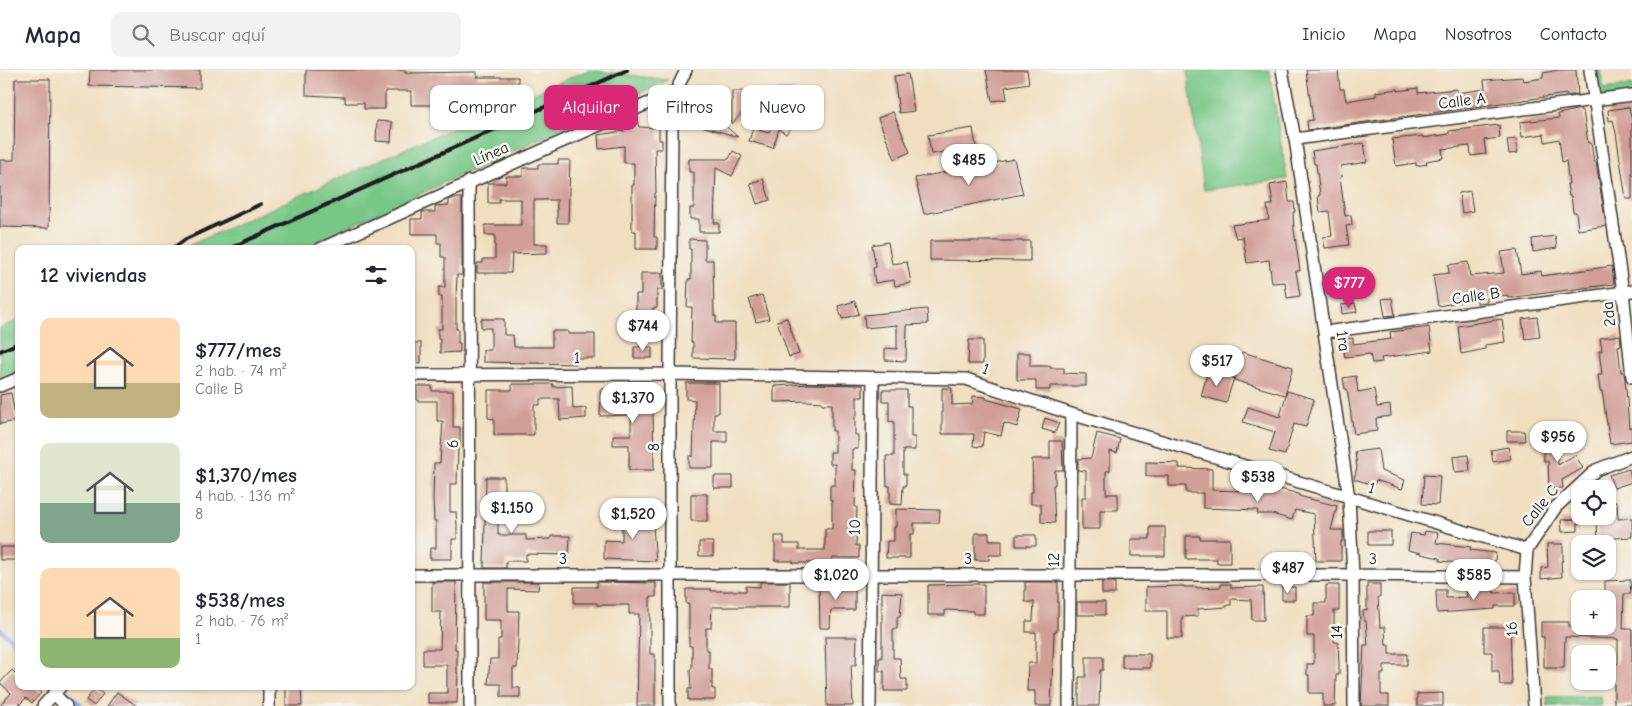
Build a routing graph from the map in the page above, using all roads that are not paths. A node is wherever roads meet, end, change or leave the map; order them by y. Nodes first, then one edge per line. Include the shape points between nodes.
1 (686, 70) edge
2 (1282, 70) edge
3 (1590, 70) edge
4 (679, 85) edge
5 (1632, 95) edge
6 (1594, 100) junction
7 (648, 103) edge
8 (672, 130) edge
9 (1296, 139) junction
10 (469, 182) junction
11 (329, 245) edge
12 (1627, 292) edge
13 (1325, 332) junction
14 (469, 374) junction
15 (670, 374) junction
16 (415, 375) edge
17 (1632, 377) edge
18 (873, 378) junction
19 (15, 379) edge
20 (0, 386) edge
21 (1070, 414) junction
22 (1632, 456) edge
23 (1349, 498) junction
24 (1527, 550) junction
25 (415, 575) edge
26 (469, 575) junction
27 (671, 575) junction
28 (871, 575) junction
29 (1070, 575) junction
30 (1353, 575) junction
31 (1525, 577) junction
32 (58, 690) edge
33 (269, 690) edge
34 (43, 706) edge
35 (66, 706) edge
36 (269, 706) edge
37 (470, 706) edge
38 (670, 706) edge
39 (870, 706) edge
40 (1069, 706) edge
41 (1354, 706) edge
42 (1534, 706) edge

1 - 4 street, 8
2 - 9 street, 1ra
3 - 6 street, 2da
5 - 6 street, Calle A
6 - 9 street, Calle A
6 - 12 street, 2da
7 - 10 street, Línea
8 - 15 street, 8
9 - 13 street, 1ra
10 - 11 street, Línea
10 - 14 street, 6
12 - 13 street, Calle B
12 - 17 street, 2da
13 - 23 street, 1ra
14 - 15 street, 1
14 - 16 street, 1
14 - 26 street, 6
15 - 18 street, 1
15 - 27 street, 8
18 - 21 street, 1 via 966,379
18 - 28 street, 10
19 - 20 street
21 - 23 street, 1
21 - 29 street, 12
22 - 24 street, Calle C via 1596,470 1556,507
23 - 24 street, 1
23 - 30 street, 14
24 - 31 street, 16
25 - 26 street, 3
26 - 27 street, 3
26 - 37 street, 6
27 - 28 street, 3
27 - 38 street, 8
28 - 29 street, 3
28 - 39 street, 10
29 - 30 street, 3
29 - 40 street, 12
30 - 31 street, 3
30 - 41 street, 14
31 - 42 street, 16
32 - 34 street
32 - 35 street
33 - 36 street

